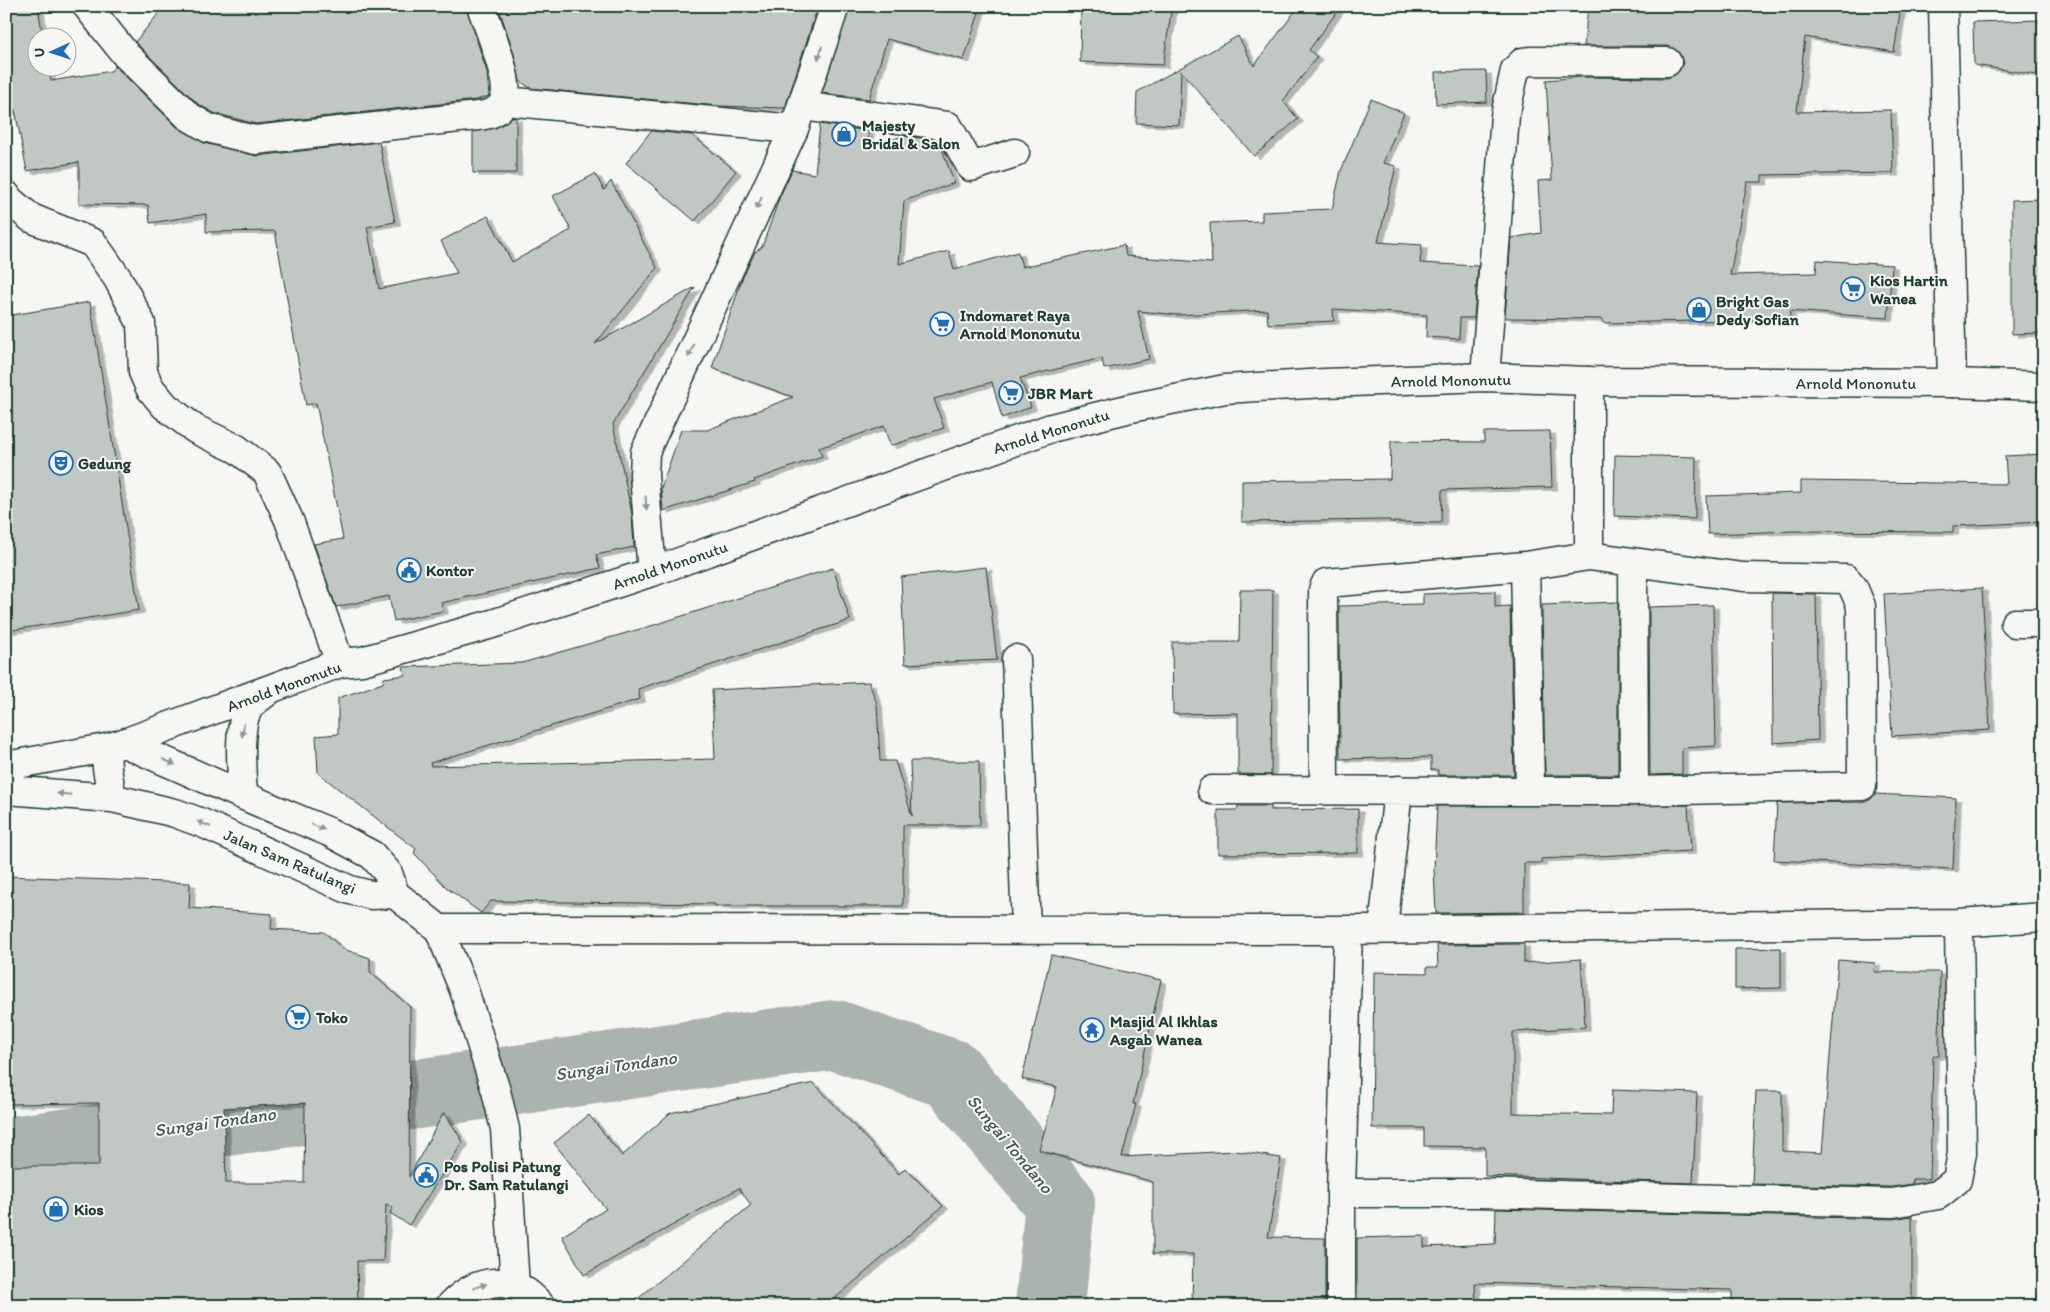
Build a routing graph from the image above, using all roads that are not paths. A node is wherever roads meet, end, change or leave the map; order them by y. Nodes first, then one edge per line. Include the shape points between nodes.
1 (87, 6) edge
2 (481, 6) edge
3 (835, 6) edge
4 (1942, 6) edge
5 (1667, 62) dead end
6 (505, 101) junction
7 (798, 118) junction
8 (1015, 153) dead end
9 (6, 195) edge
10 (1485, 377) junction
11 (1589, 381) junction
12 (1952, 383) junction
13 (2044, 386) edge
14 (1589, 556) junction
15 (1633, 562) junction
16 (1525, 566) junction
17 (652, 572) junction
18 (2044, 623) edge
19 (2015, 624) dead end
20 (1016, 659) dead end
21 (340, 663) junction
22 (268, 691) junction
23 (115, 745) junction
24 (6, 766) edge
25 (1324, 789) junction
26 (6, 790) edge
27 (1212, 790) dead end
28 (1398, 790) junction
29 (1528, 791) junction
30 (1634, 791) junction
31 (243, 795) junction
32 (112, 798) junction
33 (395, 894) junction
34 (2044, 917) edge
35 (1959, 924) junction
36 (439, 929) junction
37 (1026, 929) junction
38 (1383, 929) junction
39 (1348, 930) junction
40 (1341, 1193) junction
41 (515, 1286) junction
42 (450, 1306) edge
43 (541, 1306) edge
44 (1341, 1306) edge

1 - 6 main road via 126,55 188,116 208,128 234,136 255,140 478,116 496,111
2 - 6 main road via 506,83
3 -> 7 main road
4 - 12 main road
5 - 10 main road via 1532,61 1523,62 1515,70 1505,116
6 - 7 main road
7 - 8 main road via 948,126 971,167
7 -> 17 main road via 645,452
9 - 21 main road via 31,218 93,242 118,279 141,323 143,372 150,388 165,406 195,430 237,449 267,472 289,520
10 - 11 main road, Arnold Mononutu
10 - 17 main road, Arnold Mononutu via 1225,389 1130,408 1051,428
11 - 12 main road, Arnold Mononutu
11 - 14 main road
12 - 13 main road, Arnold Mononutu
14 - 15 main road
14 - 16 main road
15 - 30 main road
15 - 30 main road via 1743,578 1846,579 1861,606 1862,786
16 - 25 main road via 1326,583 1323,590
16 - 29 main road
17 - 21 main road, Arnold Mononutu via 482,627 362,662
18 - 19 main road
20 - 37 main road
21 - 22 main road, Arnold Mononutu
22 - 23 main road, Arnold Mononutu
22 -> 31 main road via 248,709 243,729
23 - 24 main road
23 -> 31 main road
23 - 32 main road via 107,768
25 - 27 main road
25 - 28 main road
32 -> 26 main road, Jalan Sam Ratulangi
28 - 29 main road
28 - 38 main road
29 - 30 main road
31 -> 33 main road via 372,854 388,873
33 -> 32 main road, Jalan Sam Ratulangi via 371,895 350,890 202,823 152,806
33 - 36 main road
34 - 35 main road
35 - 38 main road
35 - 40 main road via 1962,1153 1957,1180 1938,1194 1893,1203
36 - 37 main road
36 - 41 main road via 464,990 505,1129
37 - 39 main road
38 - 39 main road
39 - 40 main road
40 - 44 main road
42 -> 41 main road via 462,1293 478,1285 496,1282
41 - 43 main road via 533,1296

